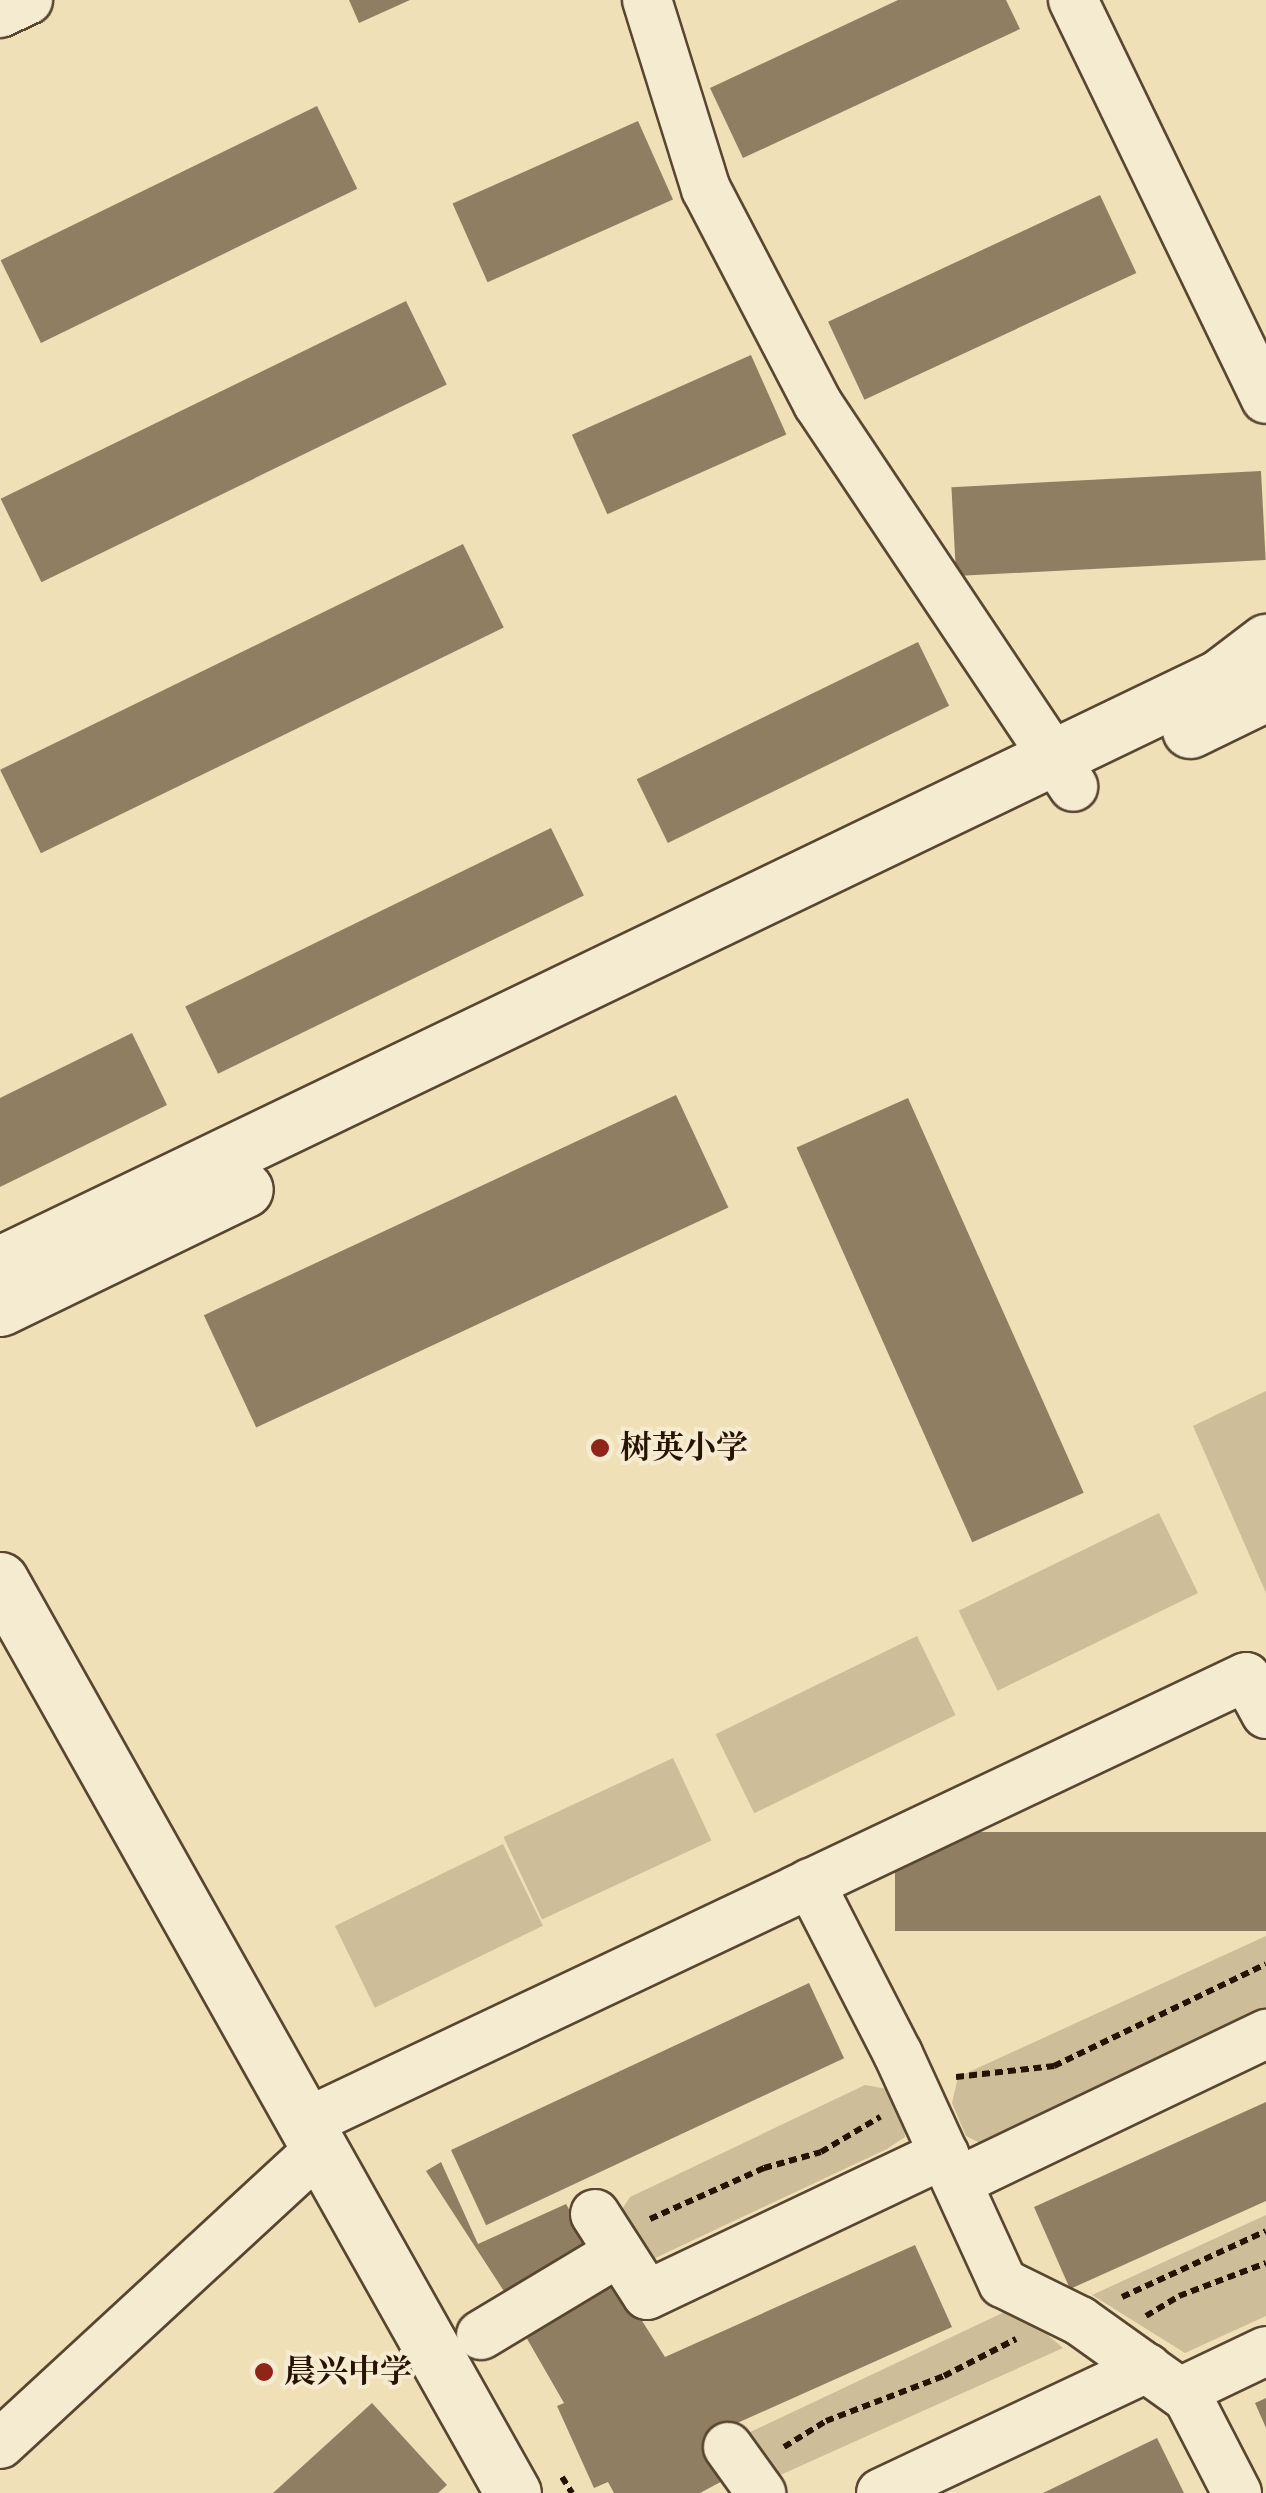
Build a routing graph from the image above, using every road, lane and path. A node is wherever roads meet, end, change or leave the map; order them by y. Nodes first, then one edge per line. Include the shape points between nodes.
1 (28, 0) edge
2 (648, 0) edge
3 (1072, 0) edge
4 (0, 13) edge
5 (1266, 399) edge
6 (1266, 642) edge
7 (1266, 693) edge
8 (1063, 772) junction
9 (0, 1264) edge
10 (0, 1308) edge
11 (0, 1580) edge
12 (1266, 1714) edge
13 (810, 1883) junction
14 (1266, 2034) edge
15 (312, 2136) junction
16 (950, 2168) junction
17 (1266, 2231) edge
18 (1266, 2263) edge
19 (1079, 2323) junction
20 (481, 2335) dead end
21 (1266, 2351) edge
22 (1164, 2380) junction
23 (0, 2444) edge
24 (742, 2476) edge
25 (513, 2493) edge
26 (881, 2493) edge
27 (1237, 2493) edge

1 - 4 street
2 - 8 street via 706,189 818,404
3 - 5 street
6 - 8 street
7 - 8 street
8 - 9 street
8 - 10 street
11 - 15 street
12 - 13 street via 1246,1677
13 - 15 street
13 - 16 street
14 - 16 street
15 - 23 street
15 - 25 street
16 - 19 street via 1003,2283
16 - 20 street via 647,2295 607,2233
17 - 19 path via 1146,2283
18 - 19 path
19 - 22 street
19 - 24 path via 875,2398
21 - 22 street
22 - 26 street
22 - 27 street

